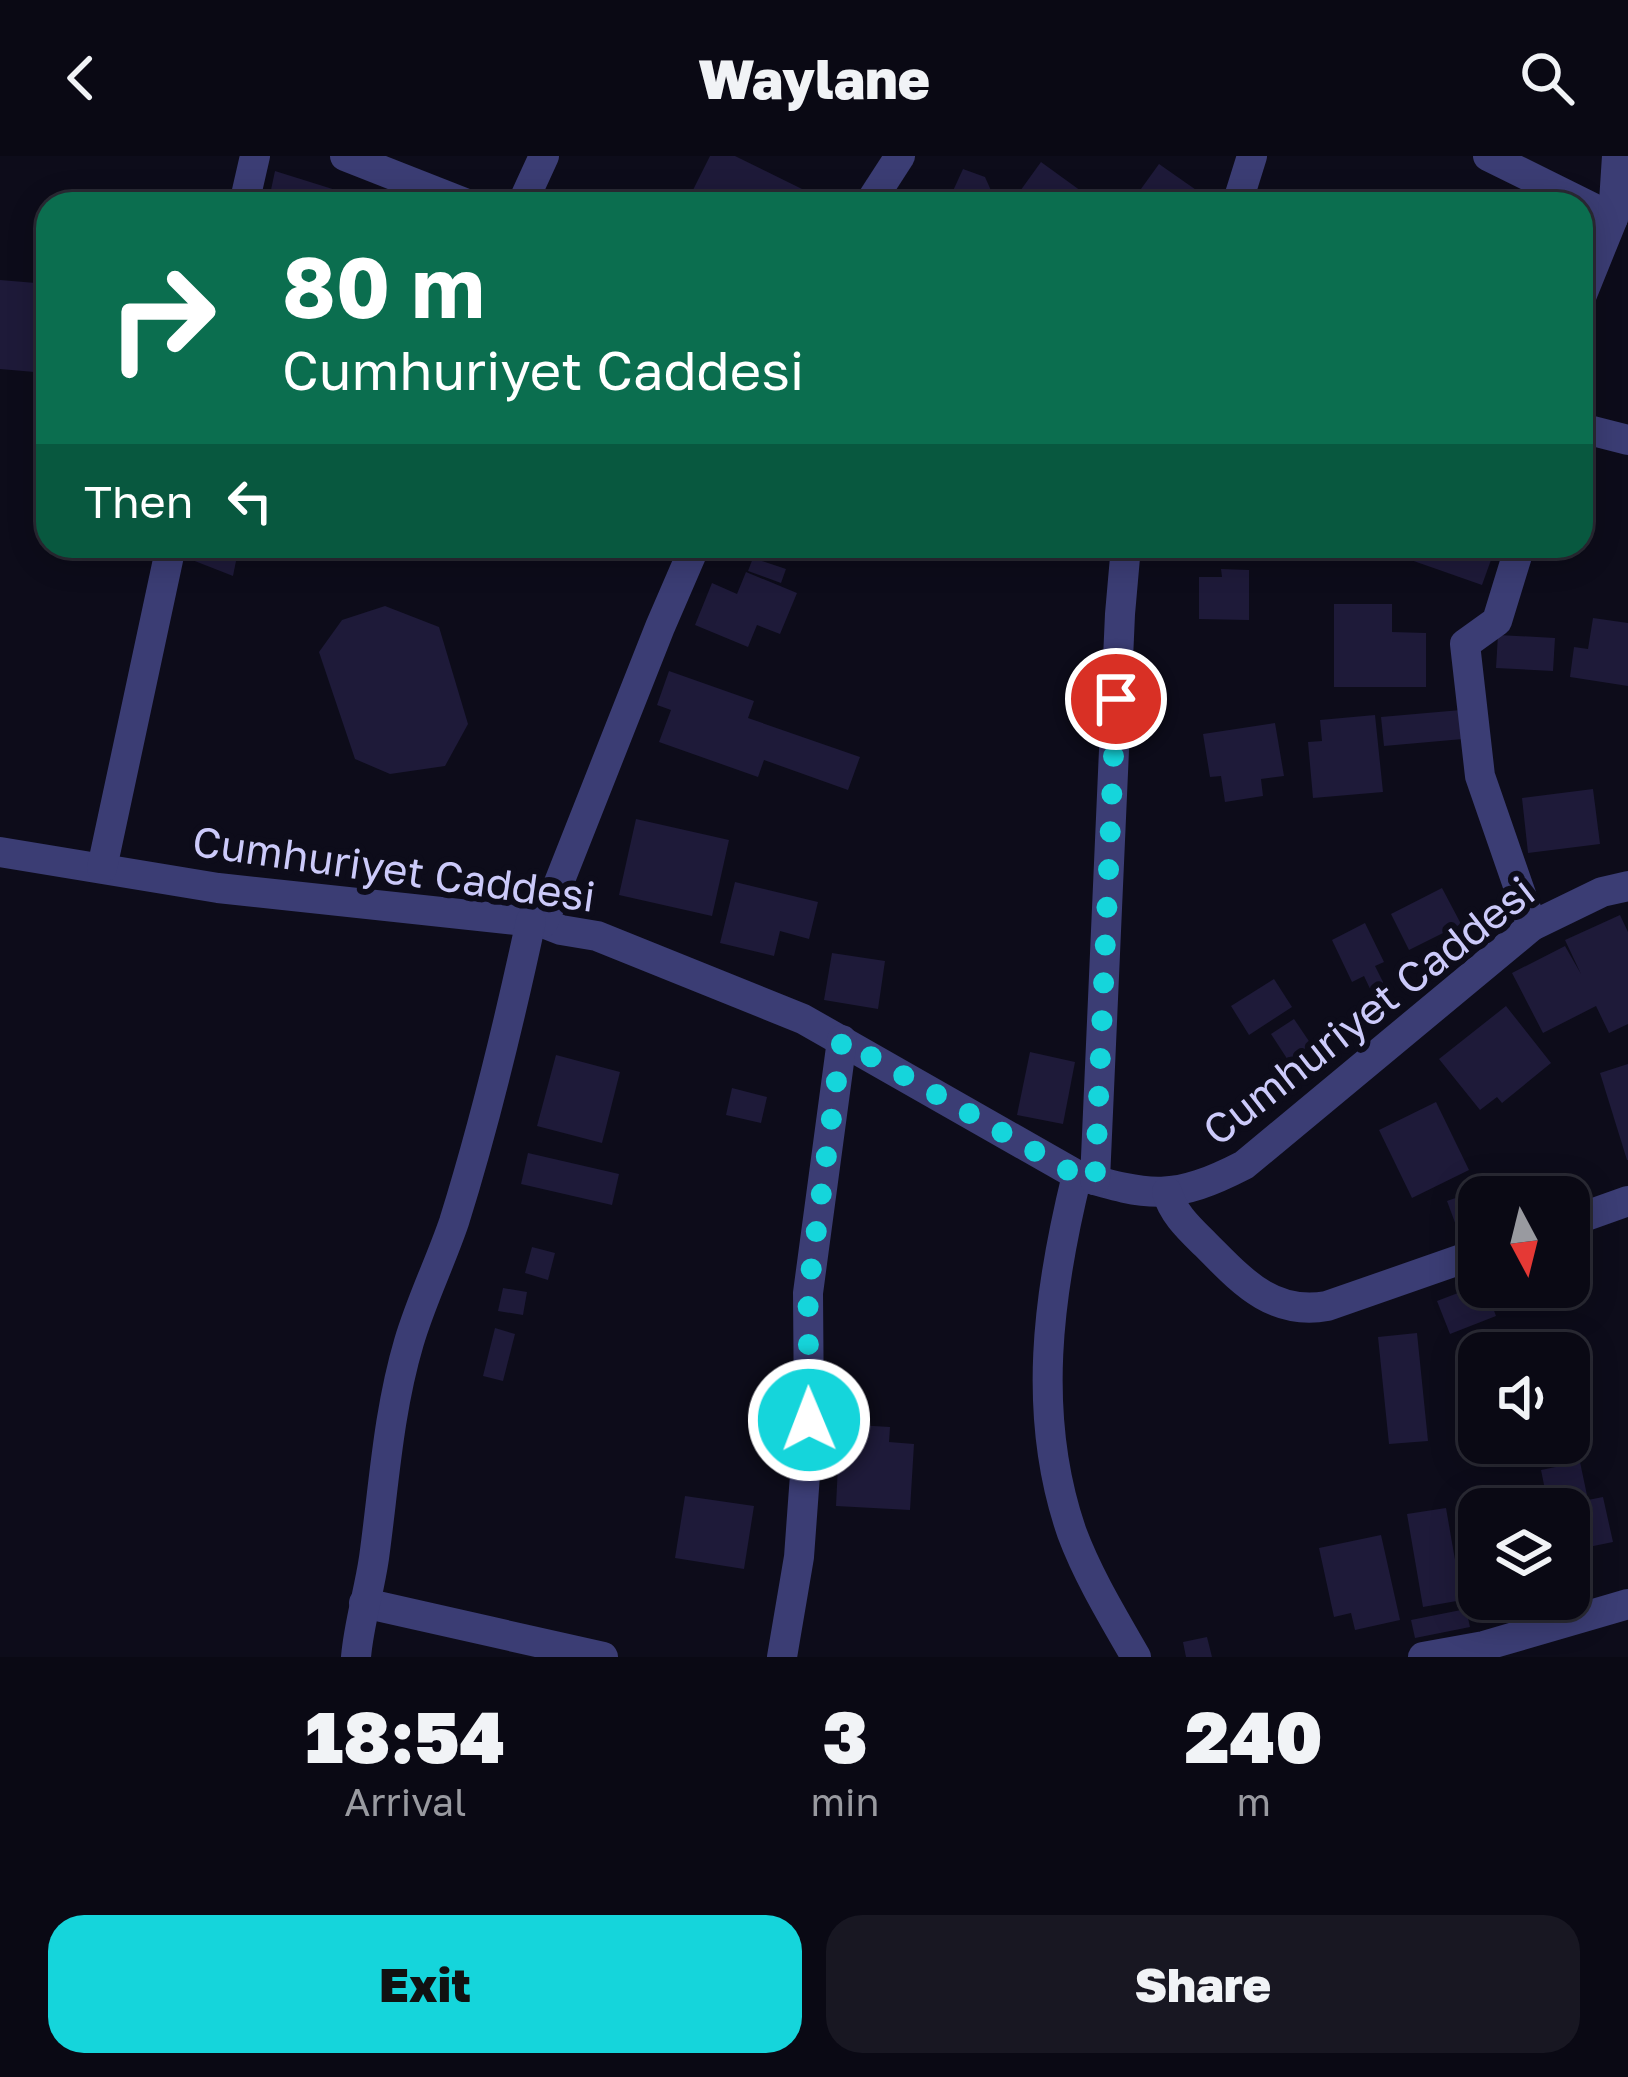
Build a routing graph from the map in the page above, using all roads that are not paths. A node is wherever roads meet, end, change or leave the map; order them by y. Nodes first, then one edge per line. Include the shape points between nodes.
1 (255, 156) edge
2 (345, 156) edge
3 (544, 156) edge
4 (900, 156) edge
5 (1252, 156) edge
6 (1488, 156) edge
7 (1617, 156) edge
8 (247, 192) edge
9 (436, 192) edge
10 (528, 192) edge
11 (877, 192) edge
12 (1241, 192) edge
13 (1561, 192) edge
14 (1593, 208) edge
15 (1613, 218) junction
16 (1593, 267) edge
17 (1593, 431) edge
18 (1628, 440) edge
19 (168, 558) edge
20 (690, 558) edge
21 (1125, 558) edge
22 (1516, 558) edge
23 (0, 851) edge
24 (102, 868) junction
25 (1628, 886) edge
26 (537, 922) junction
27 (1532, 926) junction
28 (842, 1040) junction
29 (1086, 1178) junction
30 (1167, 1192) junction
31 (1628, 1201) edge
32 (1590, 1215) edge
33 (1458, 1260) edge
34 (364, 1603) junction
35 (1628, 1604) edge
36 (356, 1657) edge
37 (603, 1657) edge
38 (782, 1657) edge
39 (1136, 1657) edge
40 (1423, 1657) edge

1 - 8 street
2 - 9 street
3 - 10 street
4 - 11 street
5 - 12 street
6 - 13 street
7 - 15 street
14 - 15 street
15 - 16 street
17 - 18 street
19 - 24 street
20 - 26 street
21 - 29 street
22 - 27 street via 1497,621 1466,644 1480,776
23 - 24 street, Cumhuriyet Caddesi
24 - 26 street, Cumhuriyet Caddesi
25 - 27 street, Cumhuriyet Caddesi
26 - 28 street, Cumhuriyet Caddesi via 597,936
26 - 34 street via 391,1411
27 - 30 street, Cumhuriyet Caddesi via 1244,1166 1207,1185
28 - 29 street, Cumhuriyet Caddesi
28 - 38 street via 808,1293 800,1557
29 - 30 street, Cumhuriyet Caddesi
29 - 39 street via 1058,1252 1048,1328 1055,1472 1073,1534
30 - 33 street via 1183,1222 1246,1285 1294,1308 1327,1306
31 - 32 street
34 - 36 street
34 - 37 street
35 - 40 street

